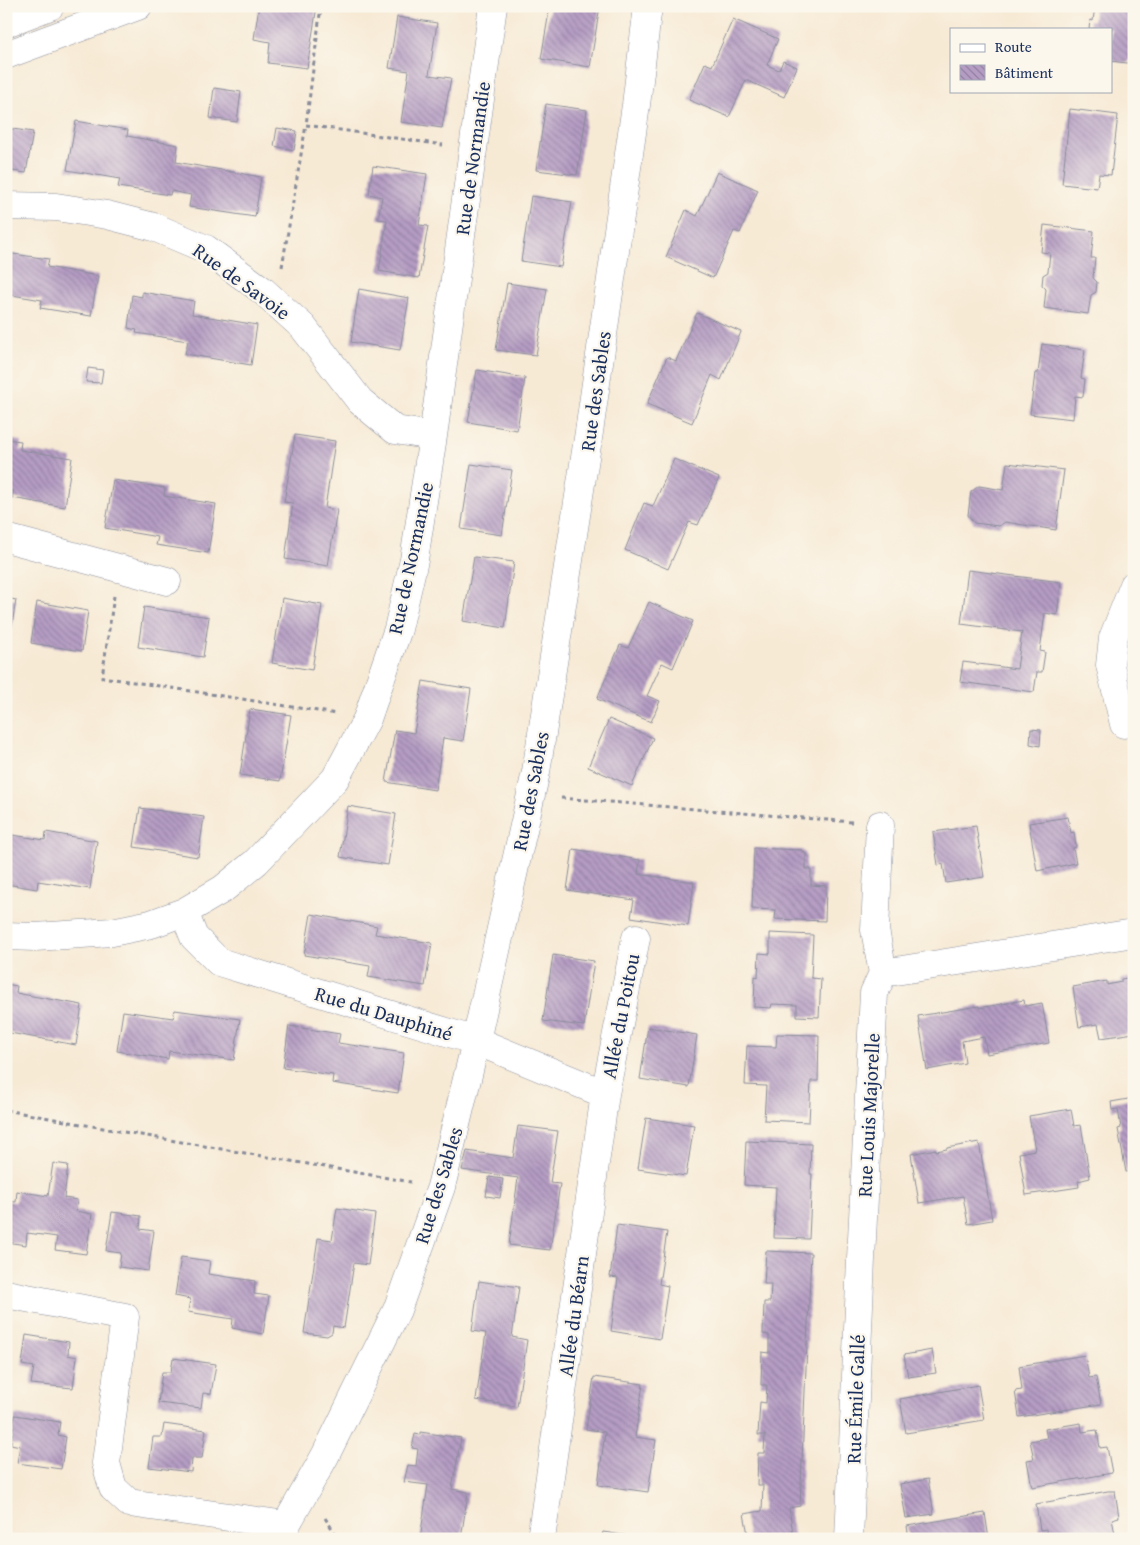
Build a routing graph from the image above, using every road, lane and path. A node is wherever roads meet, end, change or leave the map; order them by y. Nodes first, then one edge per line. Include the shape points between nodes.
1 (50, 6) edge
2 (138, 6) edge
3 (320, 6) edge
4 (493, 6) edge
5 (648, 6) edge
6 (6, 23) edge
7 (6, 55) edge
8 (306, 125) junction
9 (474, 150) junction
10 (6, 206) edge
11 (276, 303) junction
12 (433, 436) junction
13 (6, 538) edge
14 (118, 568) junction
15 (167, 581) dead end
16 (1134, 585) edge
17 (367, 719) junction
18 (1124, 724) dead end
19 (531, 796) junction
20 (880, 825) joint
21 (184, 912) junction
22 (1134, 933) edge
23 (6, 936) edge
24 (636, 938) dead end
25 (883, 973) junction
26 (476, 1041) junction
27 (605, 1094) junction
28 (6, 1110) edge
29 (441, 1187) junction
30 (861, 1259) joint
31 (6, 1294) edge
32 (284, 1532) edge
33 (541, 1539) edge
34 (849, 1539) edge

1 - 6 street
2 - 7 street
3 - 8 path
4 - 9 street, Rue de Normandie
5 - 19 street, Rue des Sables via 589,432
8 - 9 path
8 - 11 path
9 - 12 street, Rue de Normandie
10 - 11 street, Rue de Savoie via 56,207 154,227 206,249
11 - 12 street, Rue de Savoie via 303,327 360,401 395,430
12 - 17 street, Rue de Normandie via 414,560 398,629
13 - 14 street
14 - 15 street
14 - 17 path via 102,677
16 - 18 street via 1113,638 1110,665
17 - 21 street, Rue de Normandie via 335,779 256,862 223,889
19 - 20 path
19 - 26 street, Rue des Sables
20 - 25 street via 875,930
21 - 23 street, Rue de Normandie via 112,932
21 - 26 street, Rue du Dauphiné via 194,937 219,962
22 - 25 street
24 - 27 street, Allée du Poitou
25 - 30 street, Rue Louis Majorelle via 874,993
26 - 27 street, Rue du Dauphiné
26 - 29 street, Rue des Sables
27 - 33 street, Allée du Béarn
28 - 29 path
29 - 32 street, Rue des Sables via 397,1310
30 - 34 street, Rue Émile Gallé
31 - 32 street via 125,1317 106,1463 113,1488 129,1502

